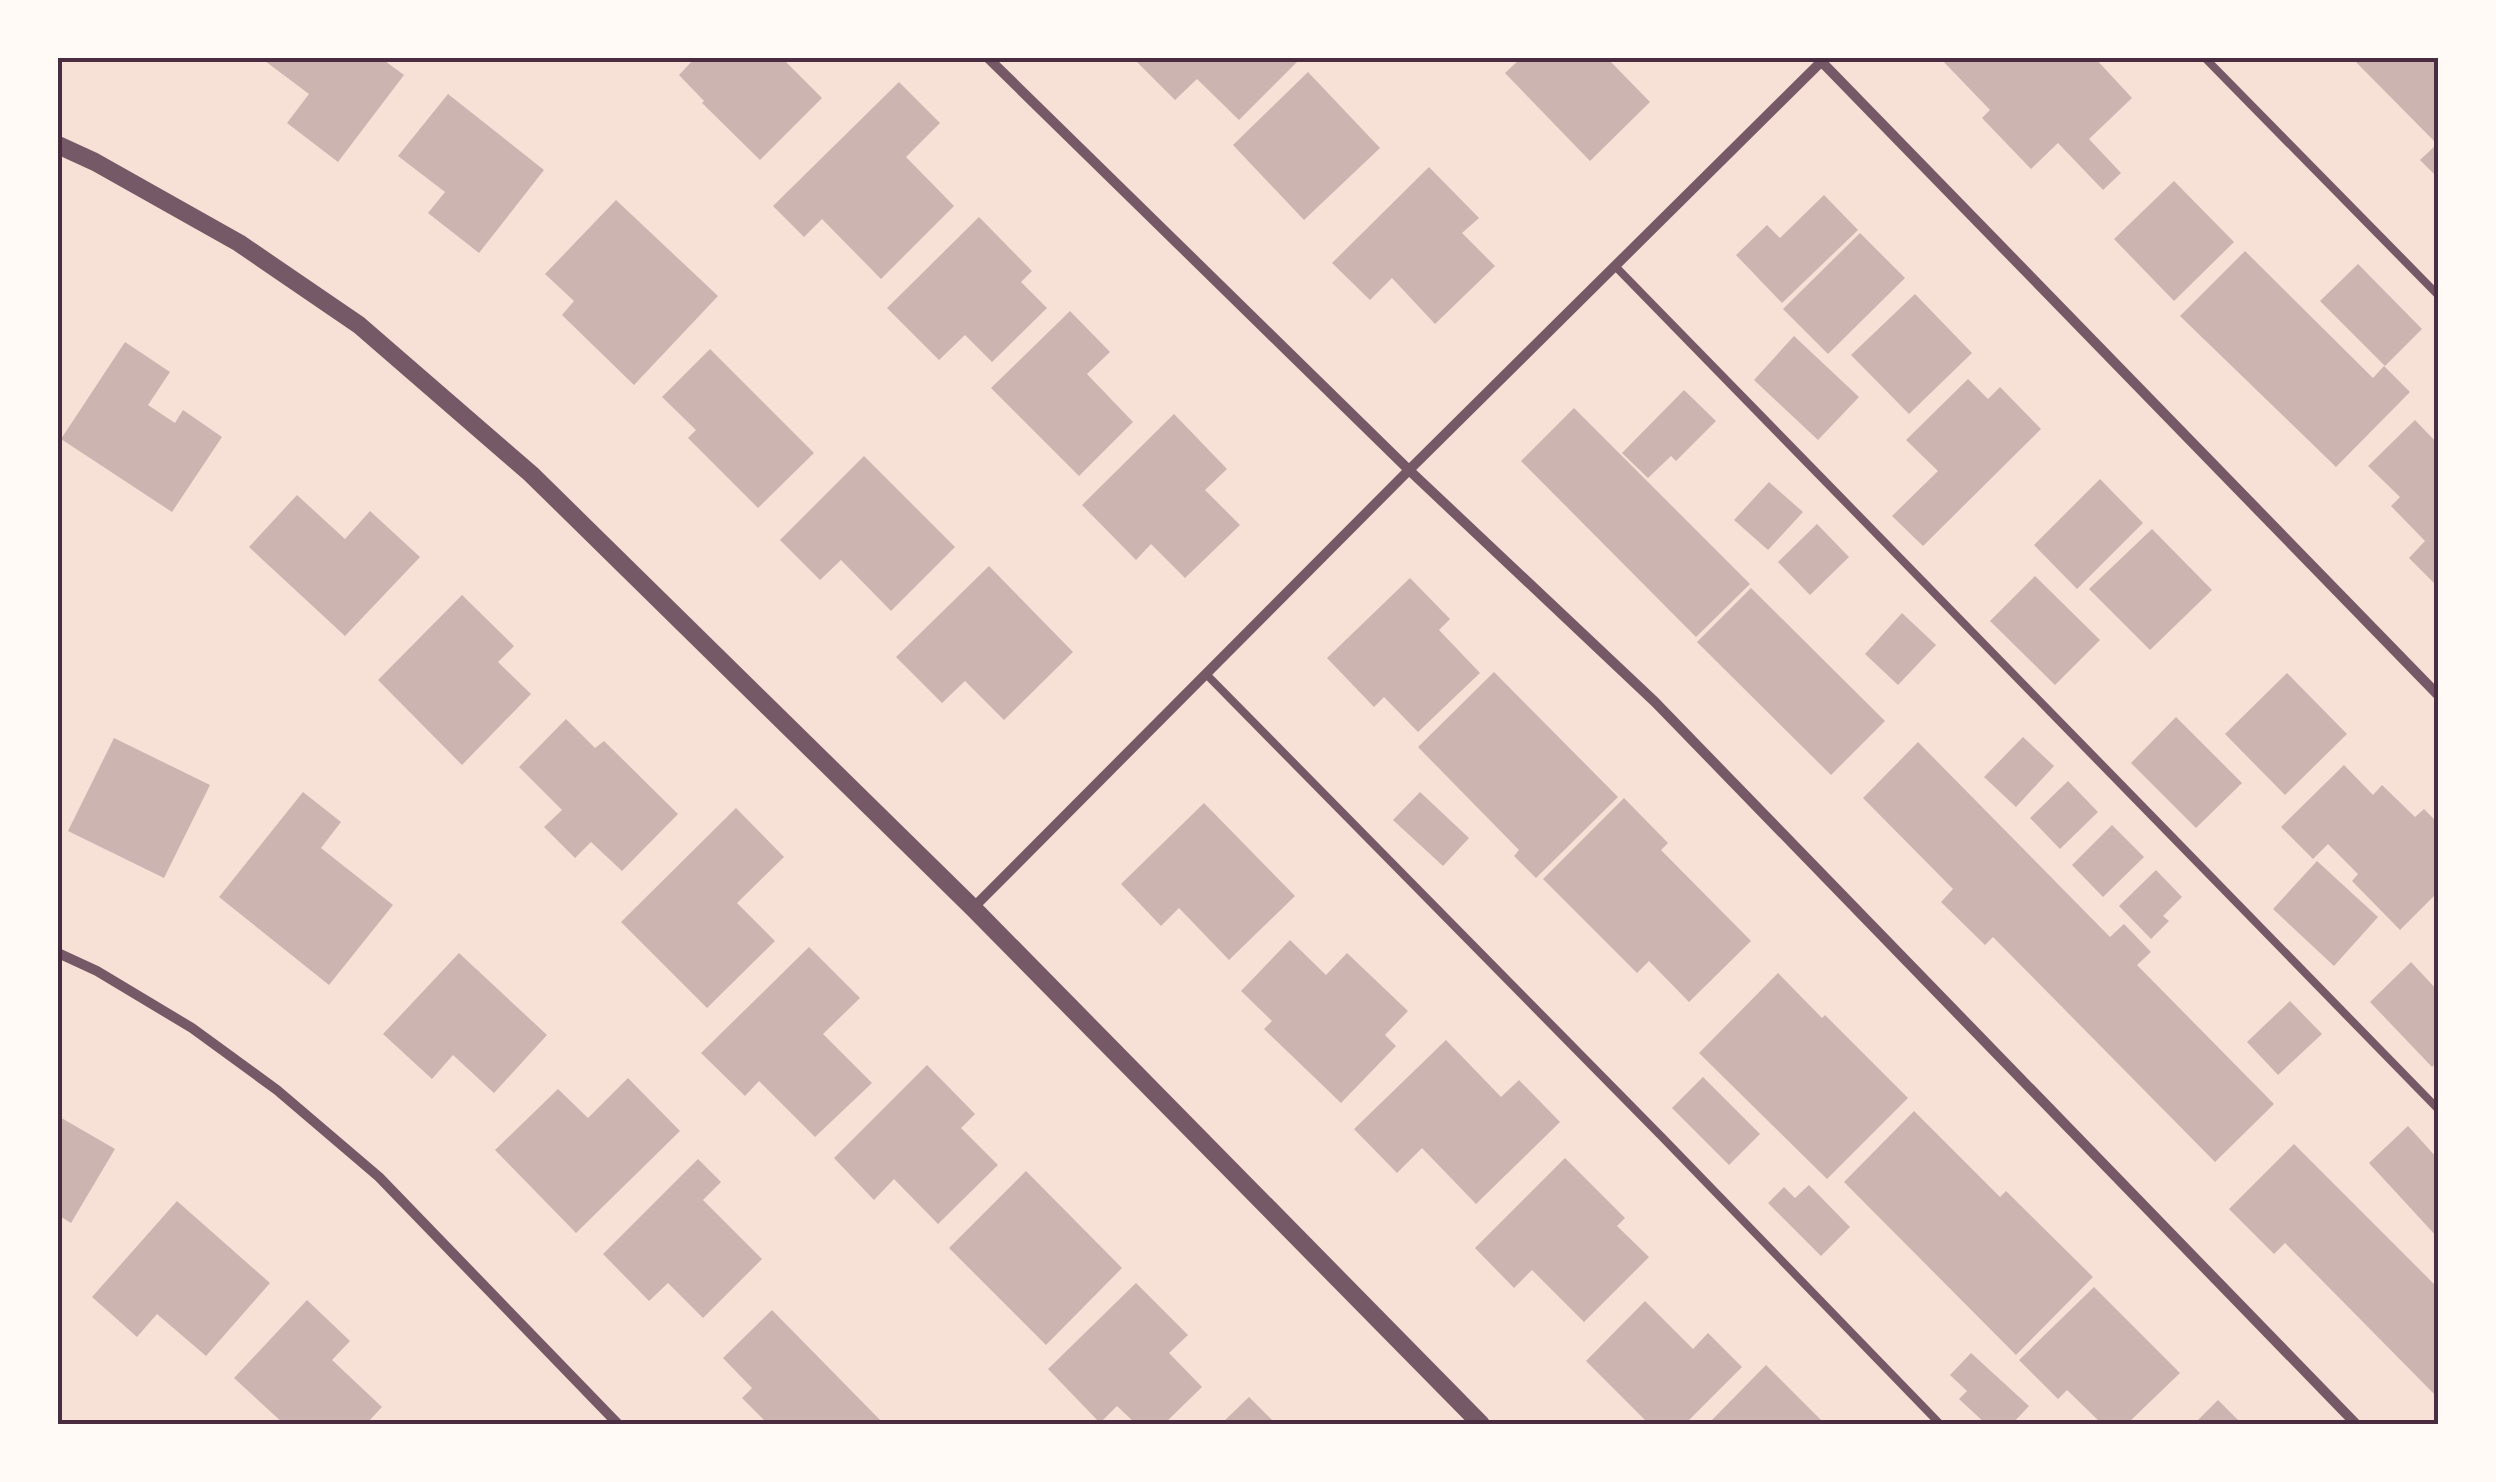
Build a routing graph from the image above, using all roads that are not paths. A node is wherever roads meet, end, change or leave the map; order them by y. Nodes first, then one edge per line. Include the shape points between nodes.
1 (988, 58) edge
2 (2205, 58) edge
3 (1821, 59) edge
4 (58, 145) edge
5 (1614, 266) junction
6 (2438, 295) edge
7 (1409, 470) junction
8 (1206, 674) junction
9 (2438, 696) edge
10 (974, 908) junction
11 (58, 953) edge
12 (2438, 1109) edge
13 (618, 1424) edge
14 (1481, 1424) edge
15 (1940, 1424) edge
16 (2356, 1424) edge

1 - 7 street
2 - 6 lane
3 - 5 street
3 - 9 street
4 - 10 street via 239,243 358,325 531,474
5 - 7 street
5 - 12 lane
7 - 8 street
7 - 16 street via 1655,702
8 - 10 street
8 - 15 lane
10 - 14 street
11 - 13 street via 192,1028 276,1090 380,1178

